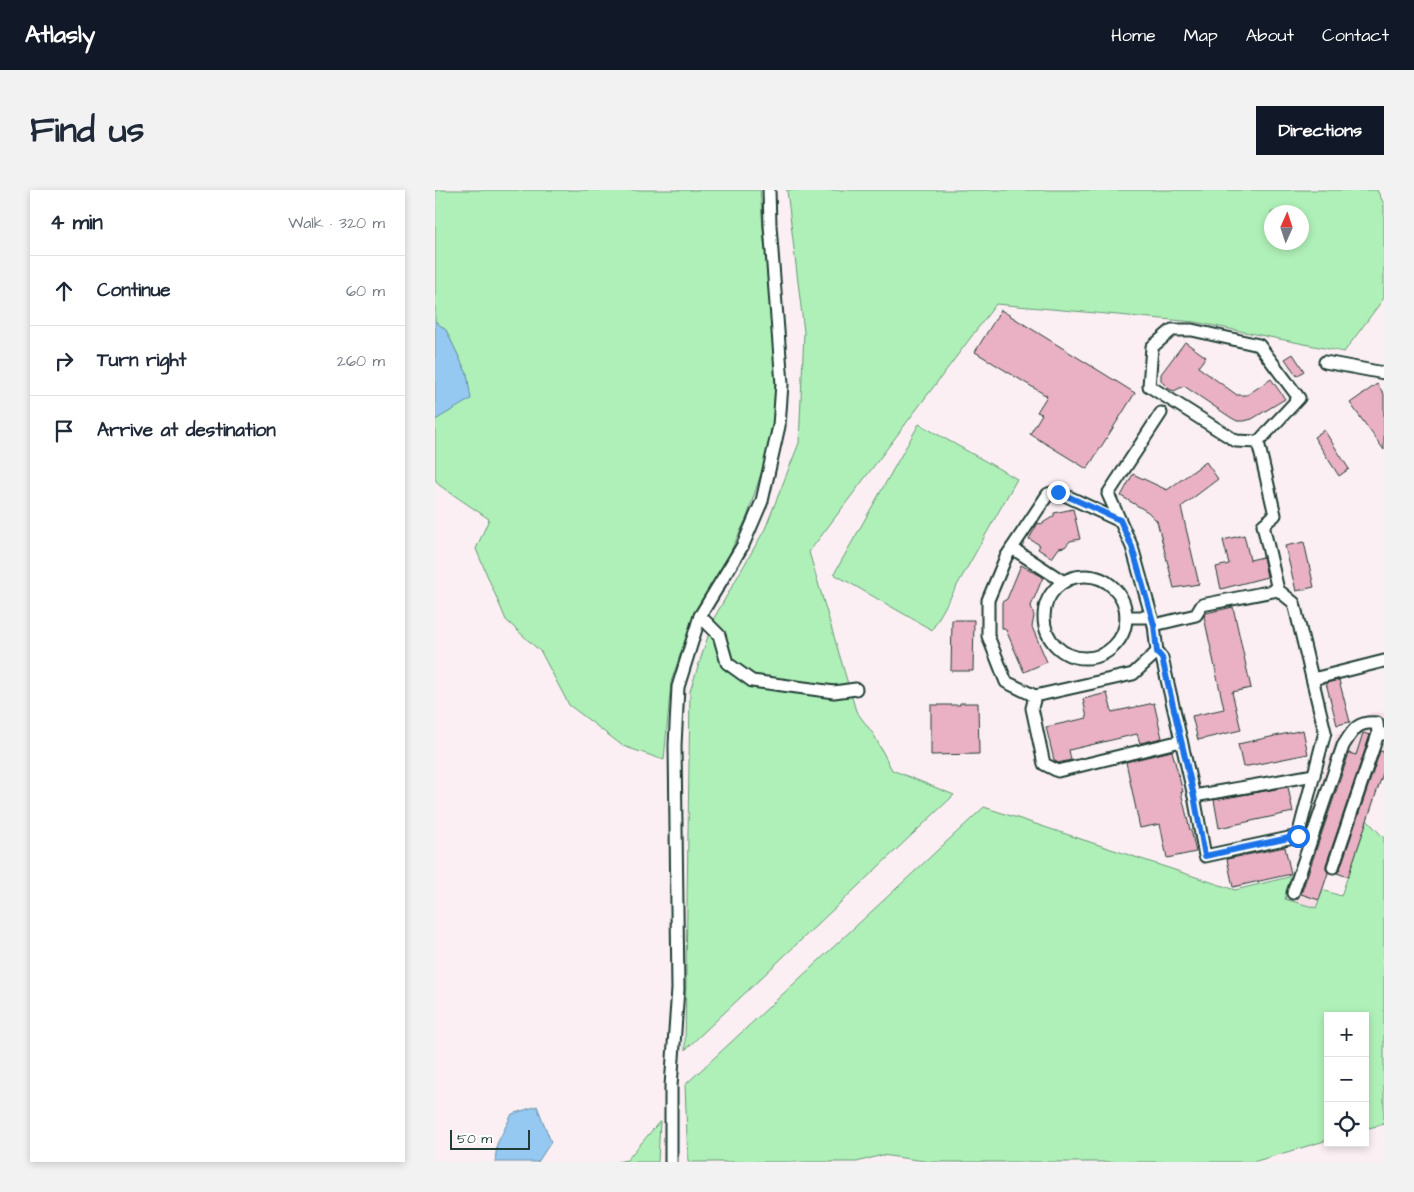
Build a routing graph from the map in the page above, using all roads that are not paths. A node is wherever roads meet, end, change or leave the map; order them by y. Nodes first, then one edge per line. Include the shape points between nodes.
1 (769, 190) edge
2 (1325, 362) dead end
3 (1384, 373) edge
4 (1161, 412) dead end
5 (1258, 442) junction
6 (1120, 520) junction
7 (1012, 548) junction
8 (1064, 582) junction
9 (1278, 590) junction
10 (700, 616) junction
11 (1126, 618) junction
12 (1153, 621) junction
13 (1157, 652) junction
14 (1384, 661) edge
15 (1313, 679) junction
16 (855, 689) dead end
17 (1035, 696) junction
18 (1381, 734) edge
19 (1181, 741) junction
20 (1314, 775) junction
21 (1194, 796) junction
22 (1333, 867) dead end
23 (1293, 893) dead end
24 (671, 1162) edge

1 - 10 street via 782,384 779,426 762,501 743,545
2 - 3 street
4 - 6 street via 1108,494
5 - 5 street via 1235,441 1149,386 1152,347 1172,330 1192,330 1259,345 1299,398
5 - 9 street via 1275,515 1263,525
6 - 7 street via 1054,492 1048,494
6 - 12 street via 1132,547
7 - 8 street
7 - 17 street via 989,600 988,636 1006,682
8 - 11 street via 1079,576 1102,580 1120,595
8 - 11 street via 1048,598 1044,611 1049,637 1057,648 1069,655 1082,658 1108,652 1124,631
9 - 12 street via 1202,605 1196,615
9 - 15 street via 1294,603
10 - 16 street via 719,635 727,663 752,681 834,692
10 - 24 street via 678,687 675,745 678,989 671,1086
11 - 12 street
12 - 13 street
13 - 17 street via 1133,674
13 - 19 street via 1162,658
14 - 15 street
15 - 20 street via 1325,732
17 - 19 street via 1032,708 1044,764 1058,770
18 - 22 street
18 - 23 street via 1377,723 1366,722 1354,728 1343,746
19 - 21 street
20 - 21 street
20 - 21 street via 1298,836 1205,856

